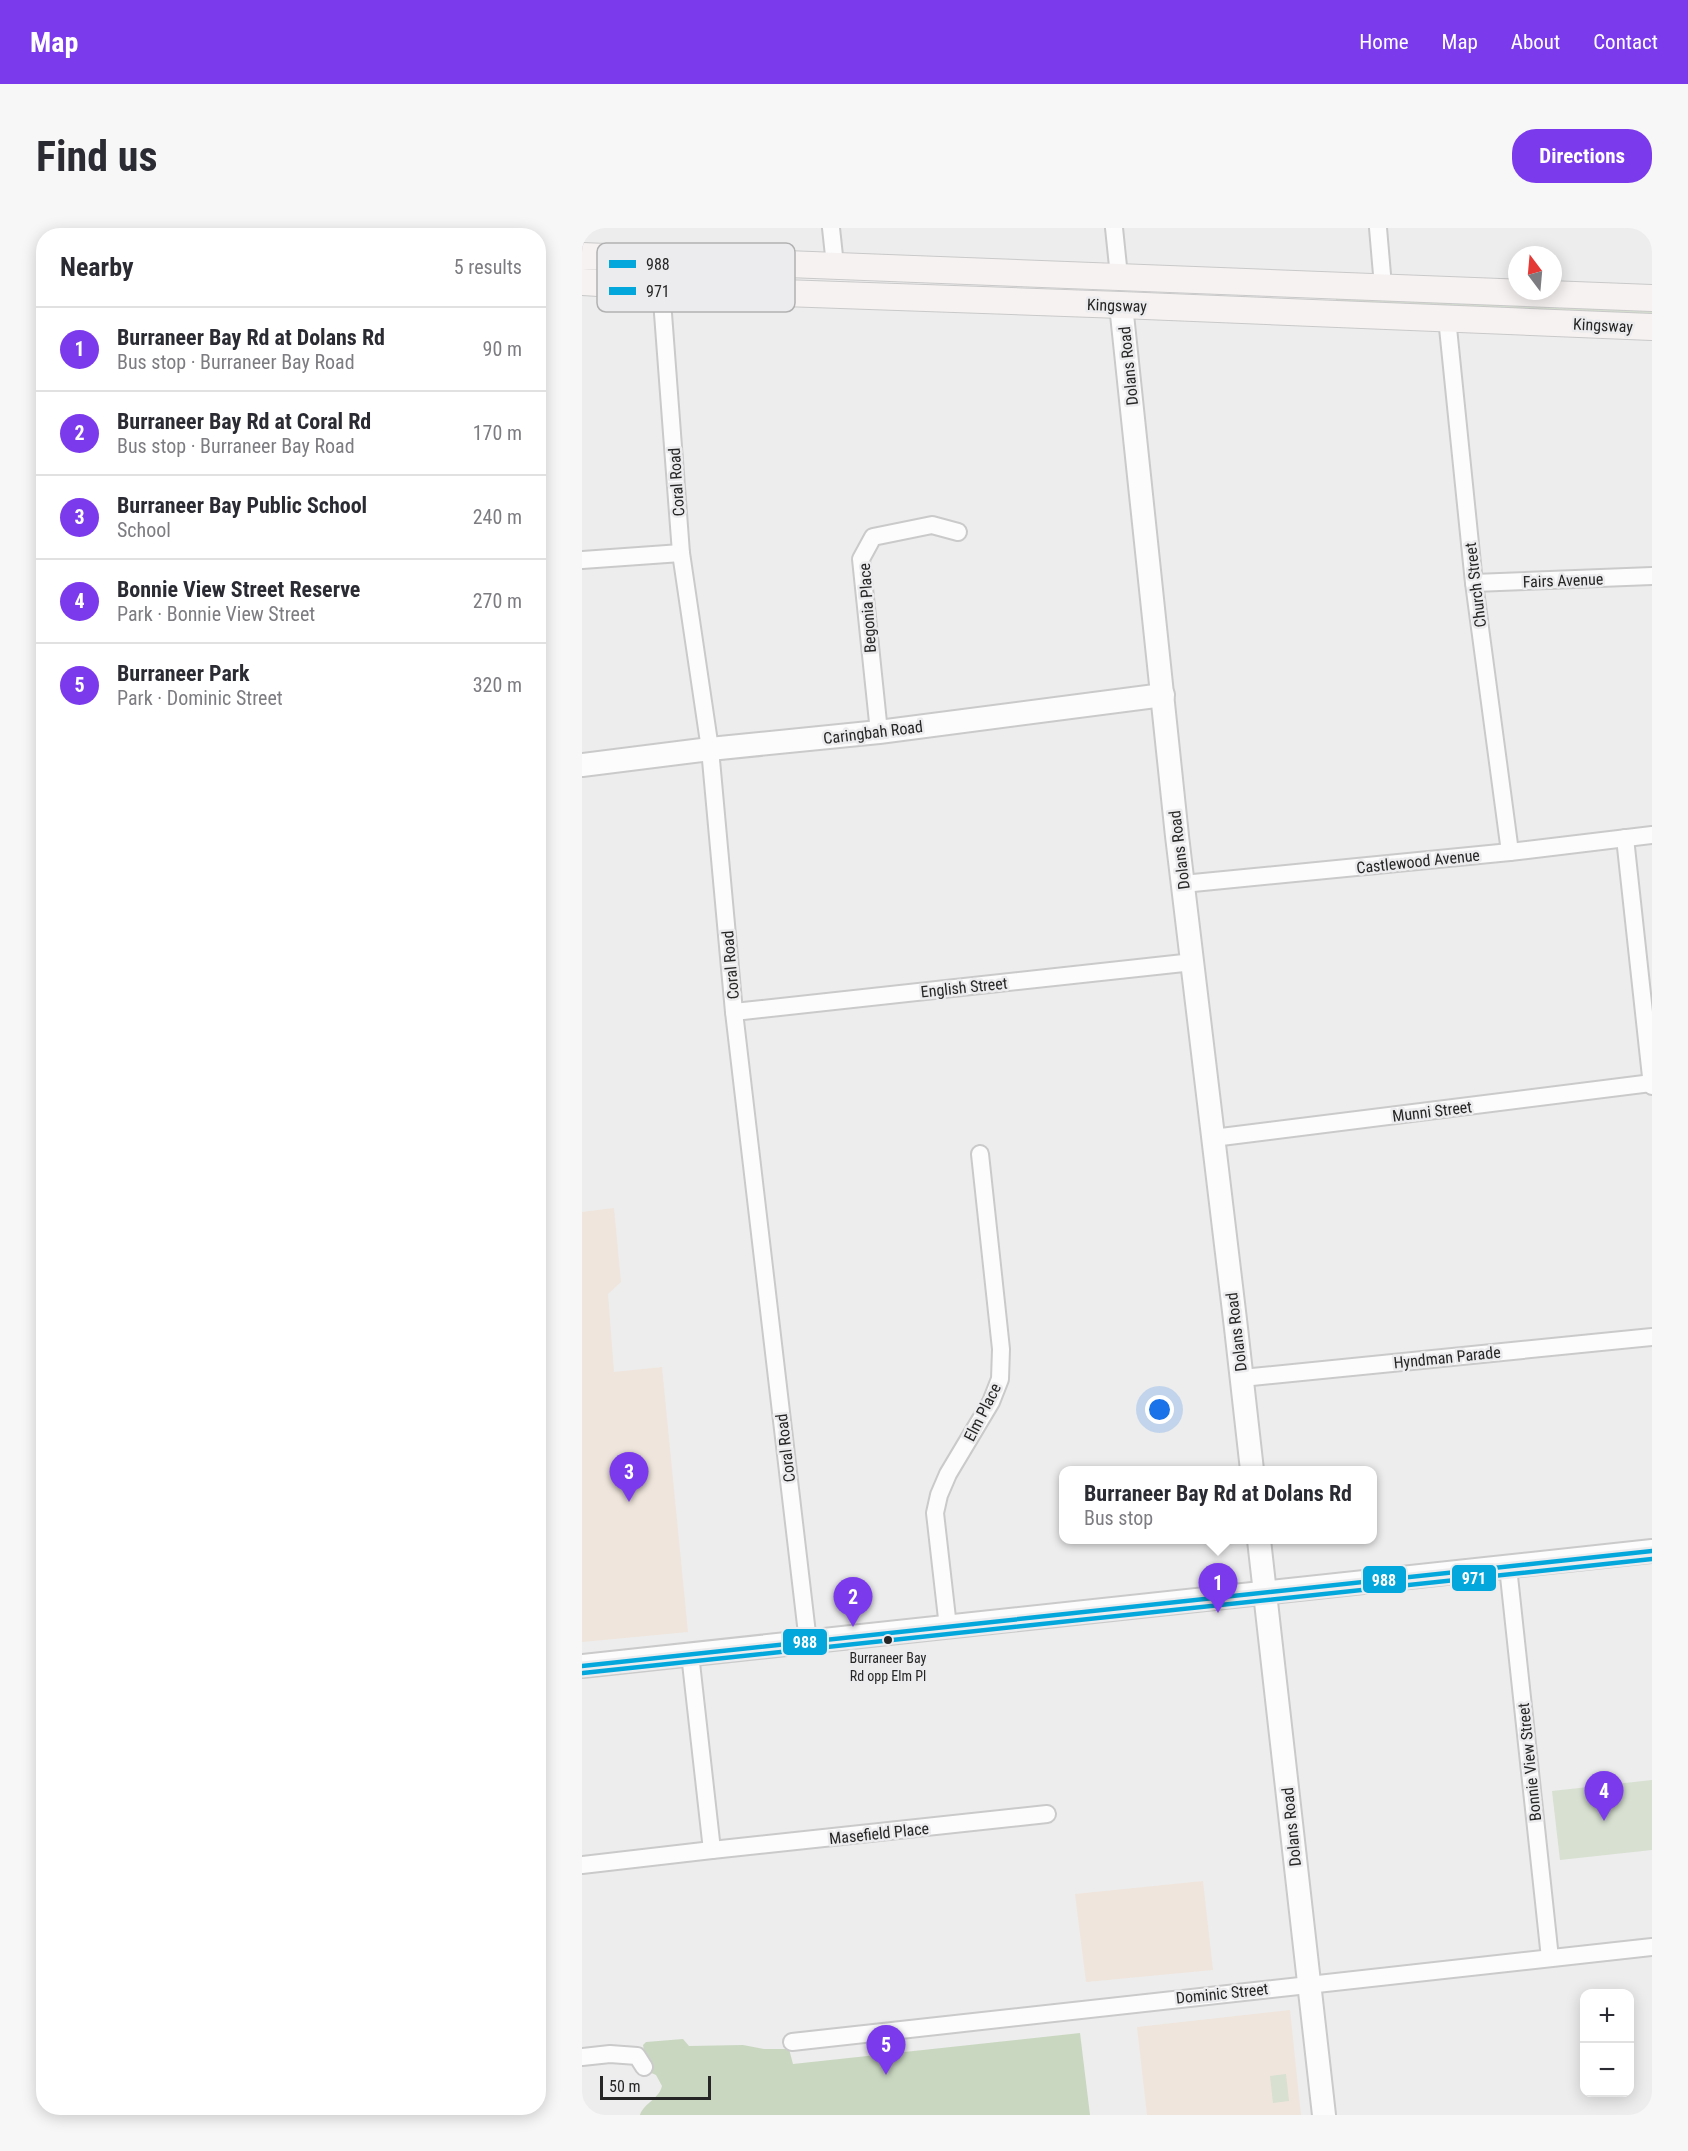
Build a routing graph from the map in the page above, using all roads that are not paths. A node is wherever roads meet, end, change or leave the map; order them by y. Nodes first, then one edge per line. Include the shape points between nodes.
1 (831, 228) edge
2 (1114, 228) edge
3 (1378, 228) edge
4 (582, 256) edge
5 (597, 257) edge
6 (795, 264) edge
7 (835, 265) junction
8 (1119, 276) junction
9 (582, 282) edge
10 (597, 283) edge
11 (1383, 286) junction
12 (795, 294) edge
13 (1652, 298) edge
14 (1121, 305) junction
15 (663, 312) edge
16 (1447, 318) junction
17 (1652, 327) edge
18 (958, 532) dead end
19 (681, 553) junction
20 (582, 560) edge
21 (1652, 576) edge
22 (1474, 583) junction
23 (1163, 695) junction
24 (879, 732) junction
25 (710, 749) junction
26 (582, 765) edge
27 (1652, 835) edge
28 (1625, 838) junction
29 (1510, 852) junction
30 (1183, 884) junction
31 (1193, 962) junction
32 (734, 1012) junction
33 (1652, 1085) edge
34 (1213, 1138) junction
35 (980, 1154) dead end
36 (1652, 1337) edge
37 (1242, 1378) junction
38 (1252, 1466) edge
39 (1260, 1544) edge
40 (1652, 1551) edge
41 (1508, 1567) junction
42 (1265, 1593) junction
43 (948, 1628) junction
44 (808, 1642) junction
45 (690, 1654) junction
46 (582, 1666) edge
47 (1047, 1814) dead end
48 (712, 1850) junction
49 (582, 1865) edge
50 (1652, 1947) edge
51 (1550, 1958) junction
52 (1309, 1983) junction
53 (792, 2042) dead end
54 (640, 2056) dead end
55 (582, 2057) edge
56 (1324, 2115) edge

1 - 7 street
2 - 8 street, Dolans Road
3 - 11 street
4 - 5 main road, Kingsway
6 - 7 main road, Kingsway
7 - 8 main road, Kingsway
8 - 11 main road, Kingsway
8 - 14 main road, Dolans Road
9 - 10 main road, Kingsway
11 - 13 main road, Kingsway
12 - 14 main road, Kingsway
14 - 16 main road, Kingsway
14 - 23 street, Dolans Road
15 - 19 street, Coral Road
16 - 17 main road, Kingsway
16 - 22 street, Church Street
18 - 24 street, Begonia Place via 932,525 873,537 861,559
19 - 20 street
19 - 25 street, Coral Road
21 - 22 street, Fairs Avenue
22 - 29 street, Church Street
23 - 24 street, Caringbah Road
23 - 30 street, Dolans Road
24 - 25 street, Caringbah Road
25 - 26 street, Caringbah Road
25 - 32 street, Coral Road
27 - 28 street, Castlewood Avenue
28 - 29 street, Castlewood Avenue
28 - 33 street
29 - 30 street, Castlewood Avenue
30 - 31 street, Dolans Road
31 - 32 street, English Street
31 - 34 street, Dolans Road
32 - 44 street, Coral Road
33 - 34 street, Munni Street
34 - 37 street, Dolans Road
35 - 43 street, Elm Place via 1001,1349 1000,1378 991,1402 939,1495 936,1513
36 - 37 street, Hyndman Parade
37 - 38 street, Dolans Road
39 - 42 street, Dolans Road
40 - 41 street
41 - 42 street
41 - 51 street, Bonnie View Street
42 - 43 street
42 - 52 street, Dolans Road
43 - 44 street
44 - 45 street
45 - 46 street
45 - 48 street
47 - 48 street, Masefield Place
48 - 49 street, Masefield Place
50 - 51 street, Dominic Street
51 - 52 street, Dominic Street
52 - 53 street, Dominic Street
52 - 56 street, Dolans Road
54 - 55 street

